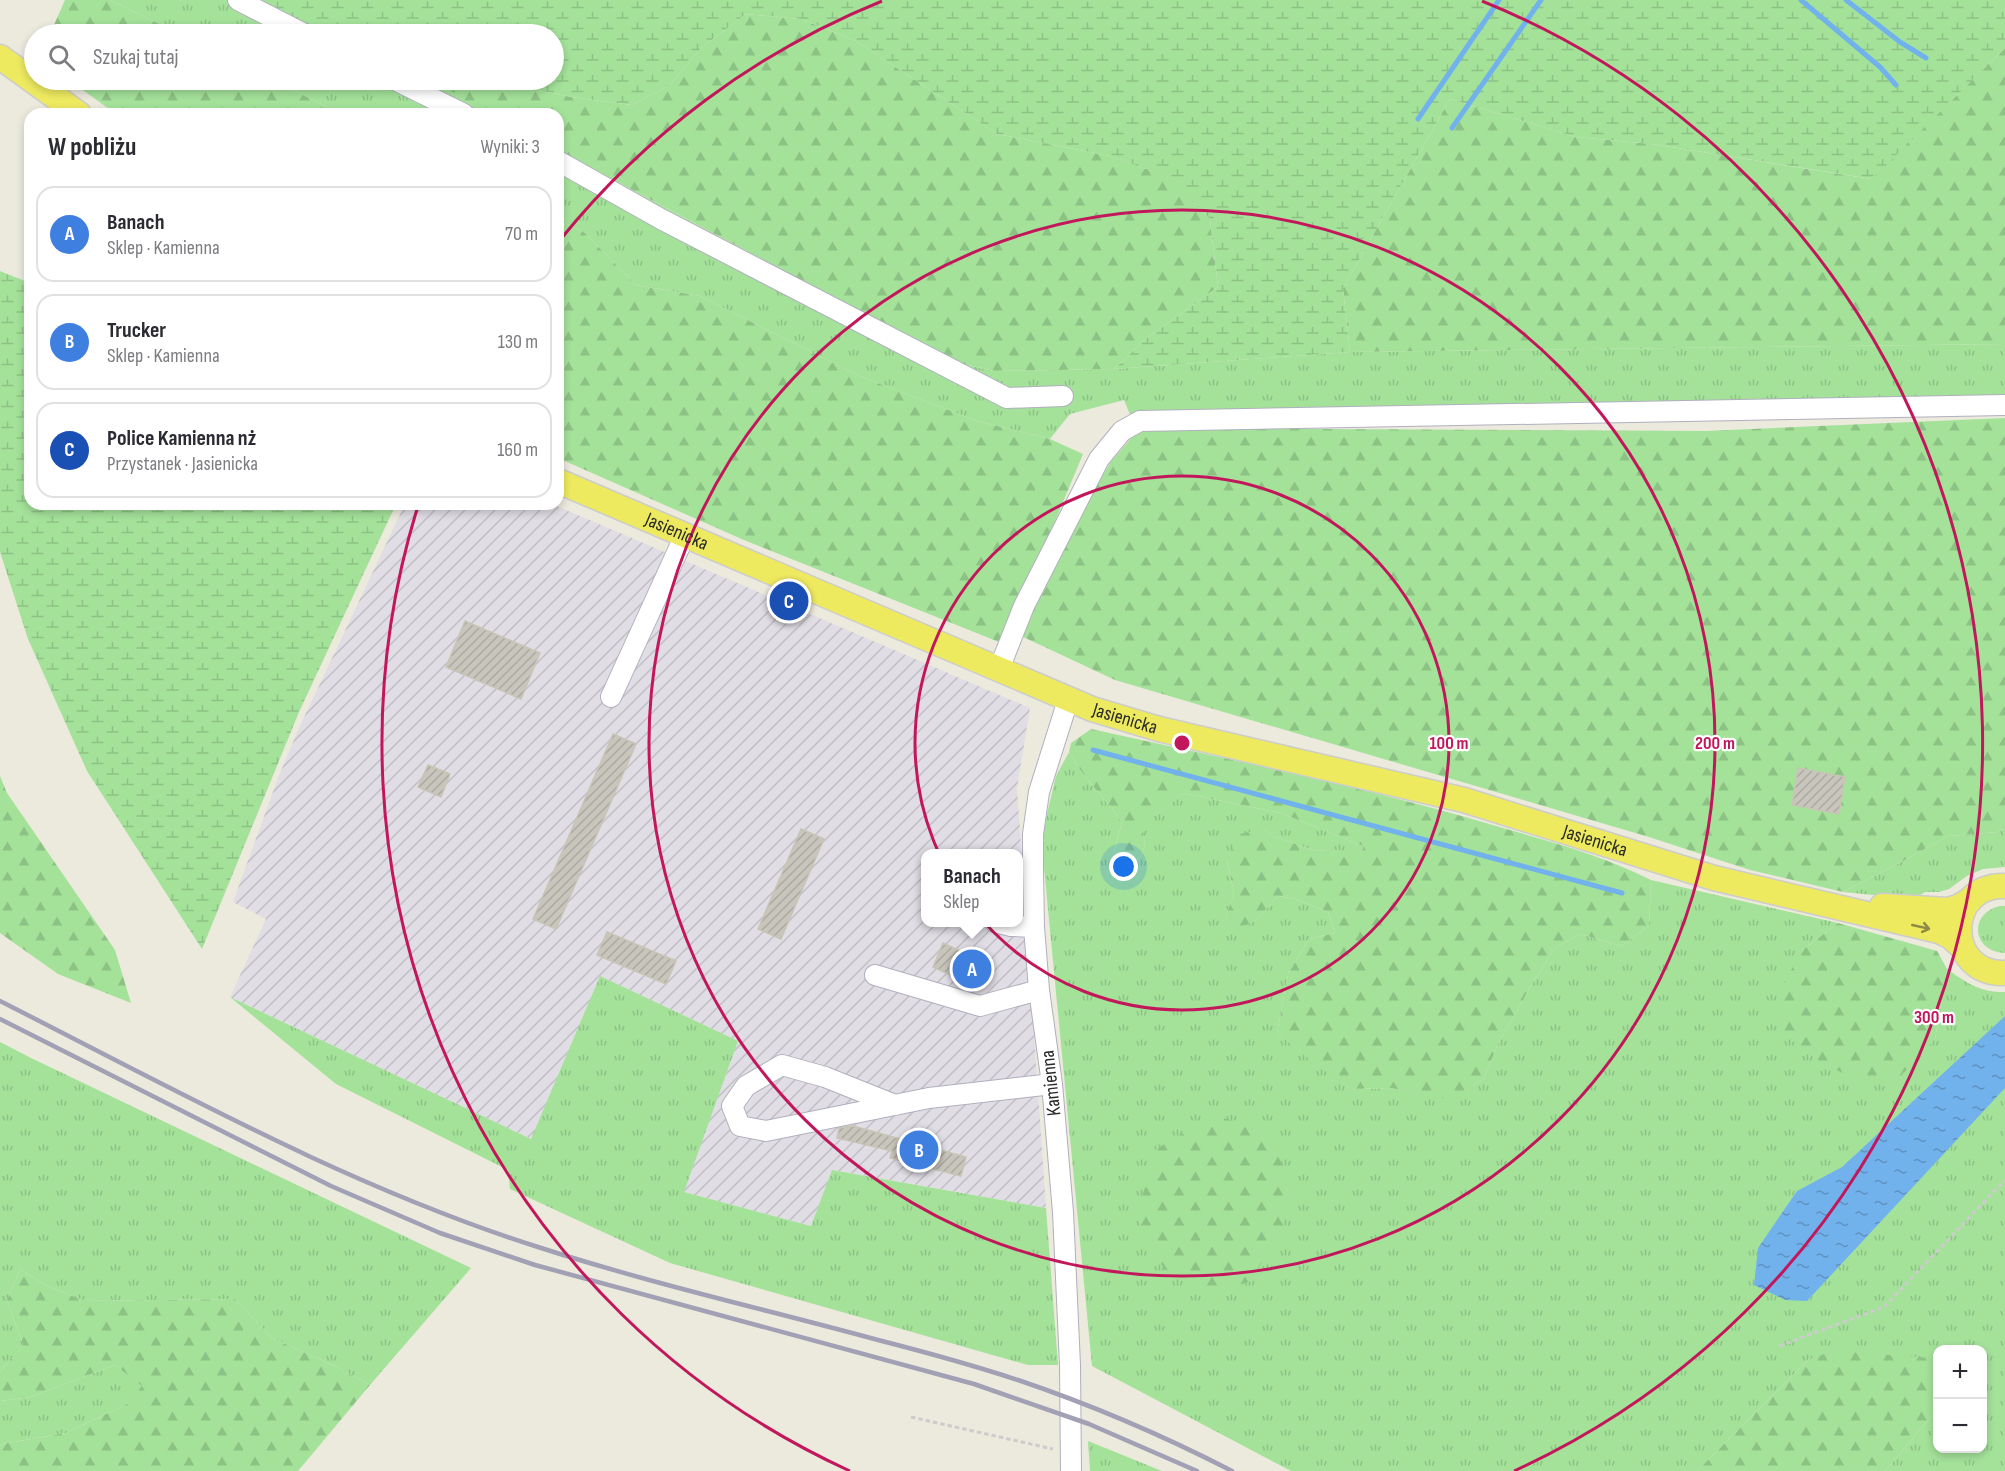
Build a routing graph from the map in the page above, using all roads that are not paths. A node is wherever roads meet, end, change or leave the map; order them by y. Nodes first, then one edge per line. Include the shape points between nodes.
1 (238, 0) edge
2 (285, 24) edge
3 (0, 57) edge
4 (24, 74) edge
5 (46, 90) edge
6 (415, 90) edge
7 (71, 108) edge
8 (452, 108) edge
9 (564, 164) edge
10 (1063, 396) dead end
11 (2005, 405) edge
12 (564, 484) edge
13 (685, 535) junction
14 (999, 669) junction
15 (611, 697) dead end
16 (1068, 700) junction
17 (2005, 886) edge
18 (1970, 900) junction
19 (1823, 903) junction
20 (1023, 927) edge
21 (1034, 927) junction
22 (1962, 947) junction
23 (2005, 973) edge
24 (874, 975) dead end
25 (1039, 990) junction
26 (1052, 1084) junction
27 (895, 1105) junction
28 (1070, 1462) edge

1 - 2 street
3 - 4 main road
5 - 7 main road
6 - 8 street
9 - 10 street via 661,219 1007,398
11 - 14 street via 1140,421 1122,431 1099,459 1024,606
12 - 13 main road, Jasienicka
13 - 14 main road, Jasienicka
13 - 15 street
14 - 16 main road, Jasienicka
16 - 19 main road, Jasienicka via 1159,729 1464,800 1714,878
16 - 21 street, Kamienna via 1039,792 1034,834
17 - 18 main road, Jasienicka via 1985,889
18 - 19 main road, Jasienicka via 1947,910
18 - 22 main road via 1959,922
19 -> 22 main road, Jasienicka via 1939,931
20 - 21 street
21 - 25 street, Kamienna
22 - 23 main road, Jasienicka via 1979,966
24 - 25 street via 980,1006
25 - 26 street, Kamienna
26 - 27 street
26 - 28 street, Kamienna via 1063,1212
27 - 27 street via 766,1131 740,1126 732,1106 747,1086 782,1065 825,1077

